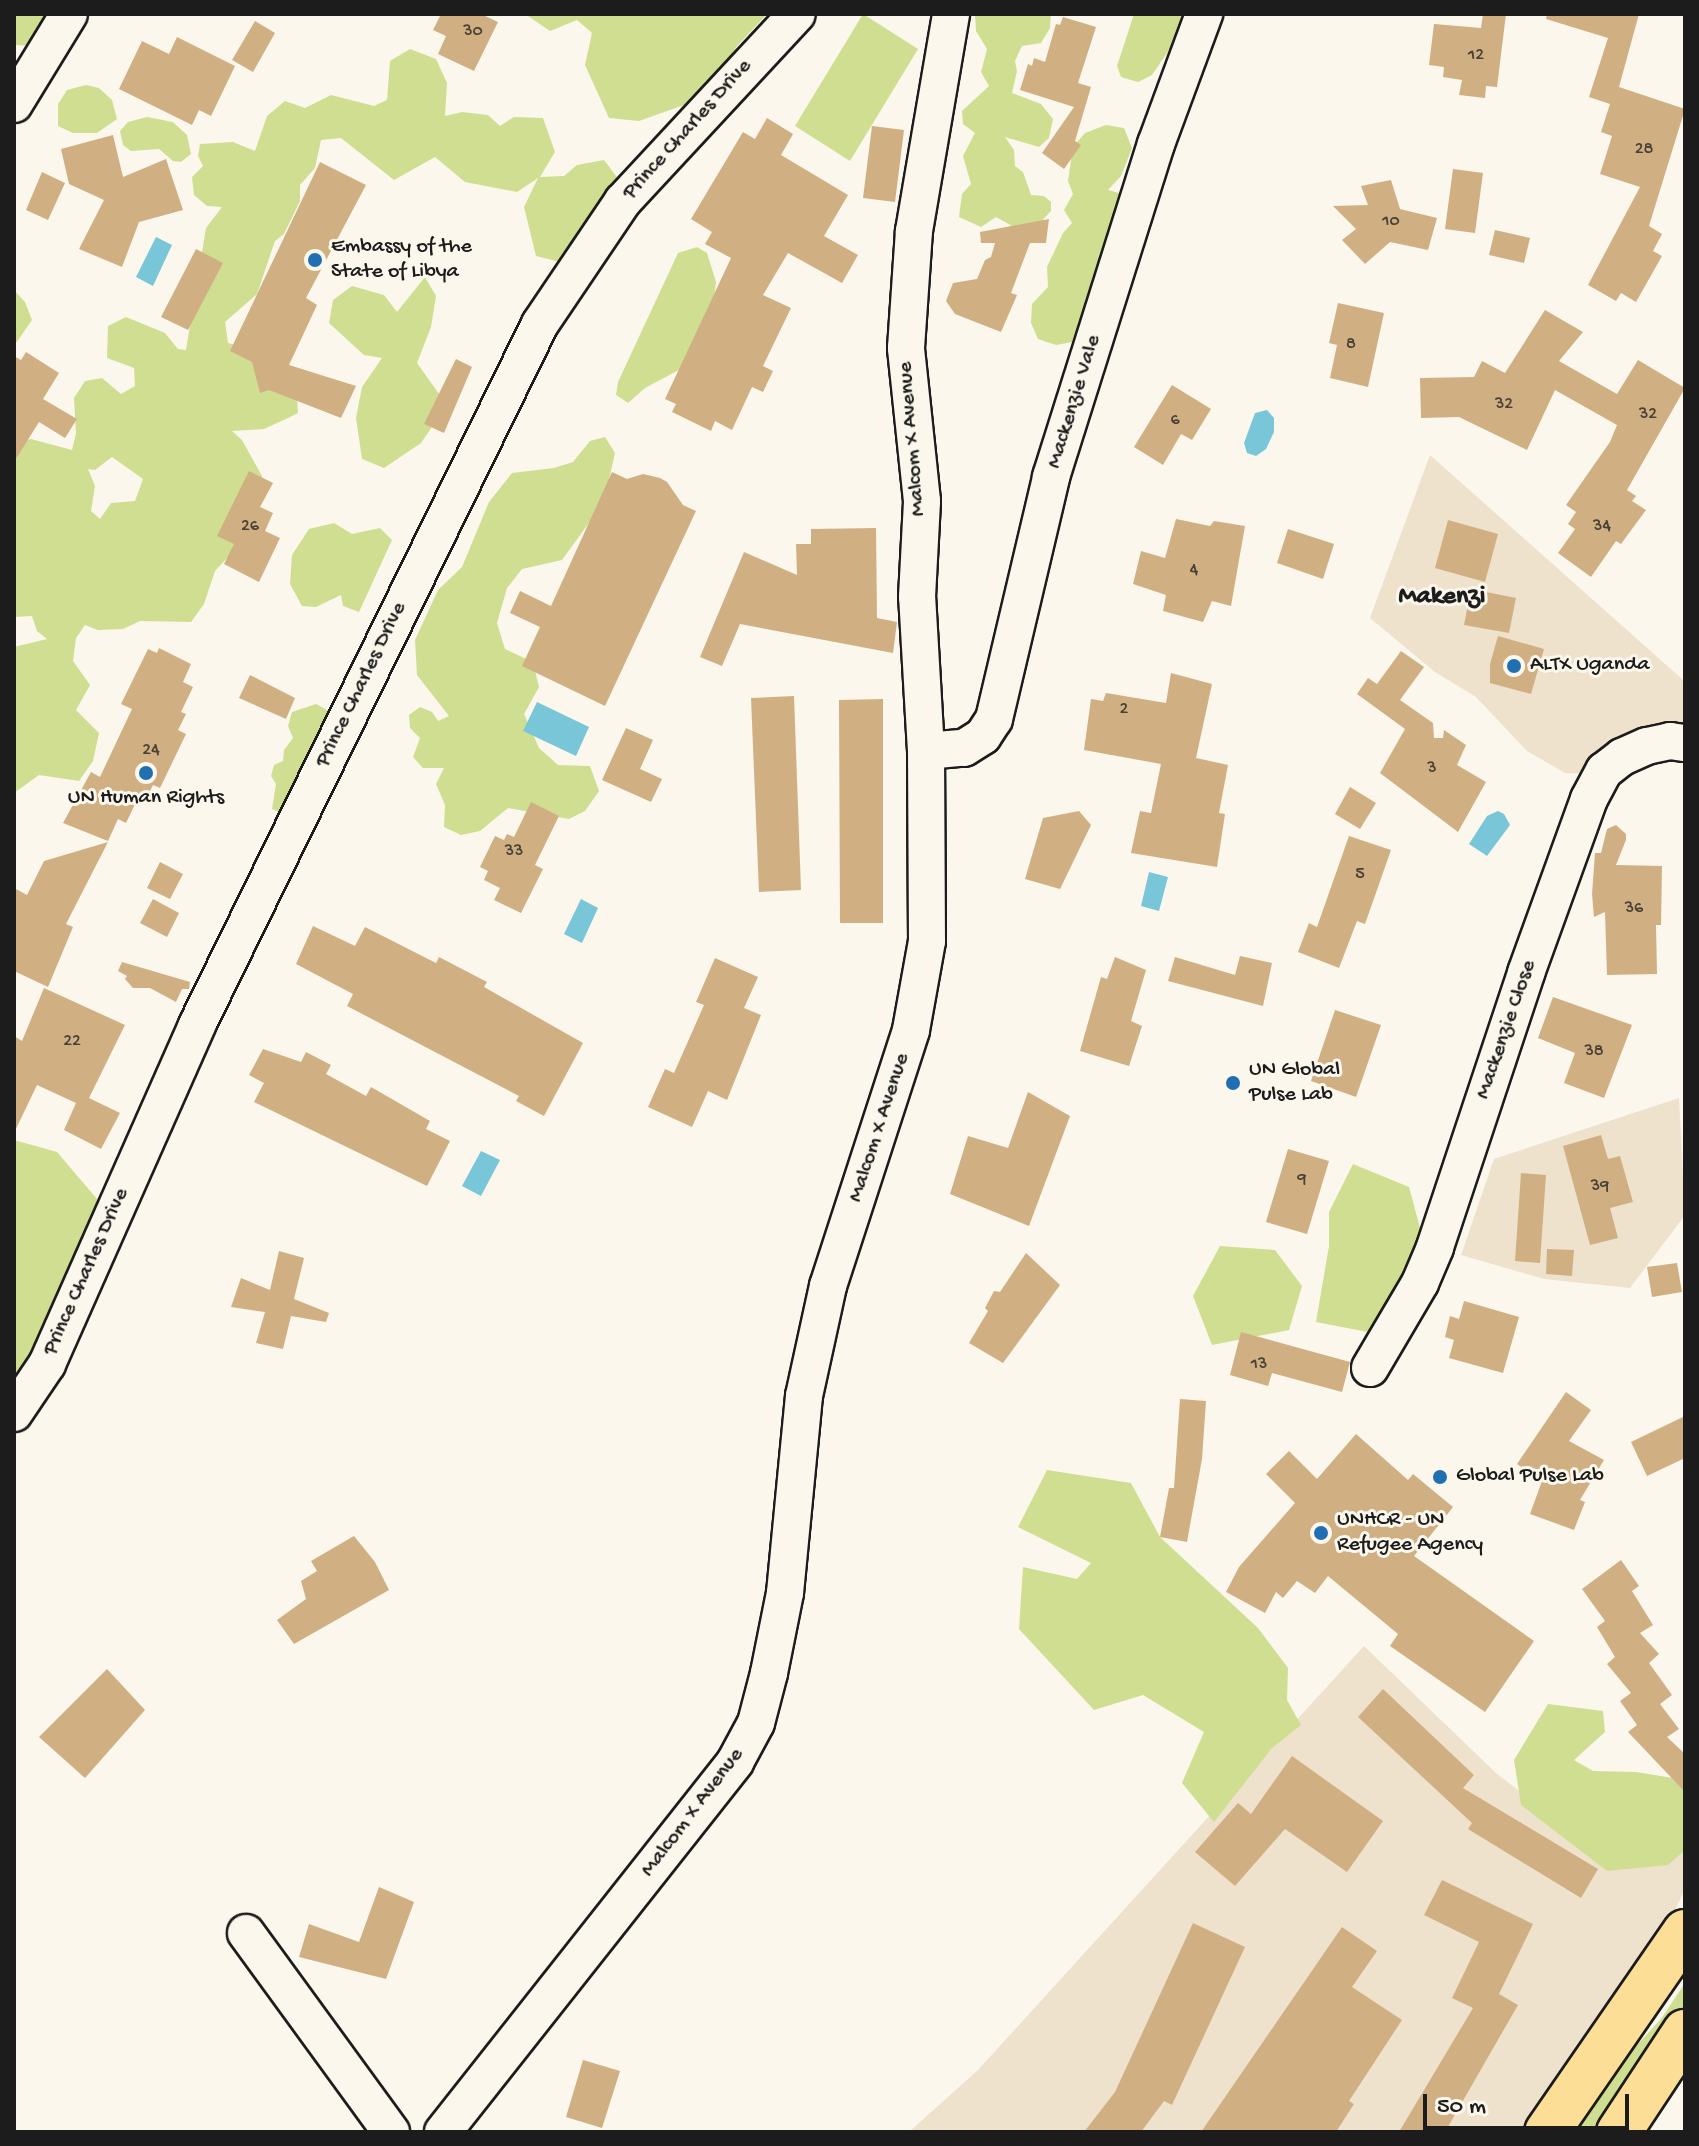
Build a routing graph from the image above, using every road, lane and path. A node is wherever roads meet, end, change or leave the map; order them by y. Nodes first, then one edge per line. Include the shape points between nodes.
1 (69, 14) edge
2 (797, 14) edge
3 (951, 14) edge
4 (1204, 14) edge
5 (14, 104) edge
6 (1685, 743) edge
7 (926, 751) junction
8 (1370, 1368) dead end
9 (14, 1413) edge
10 (1685, 1932) edge
11 (246, 1933) dead end
12 (1685, 2032) edge
13 (391, 2132) edge
14 (443, 2132) edge
15 (1547, 2132) edge
16 (1619, 2132) edge

1 - 5 street
2 - 9 street, Prince Charles Drive via 623,201 540,324 203,1011 47,1364
3 - 7 street, Malcom X Avenue via 914,231 906,348 922,501 917,597
4 - 7 street, Mackenzie Vale via 1156,144 1051,477 994,719 983,736 964,748
6 - 8 street, Mackenzie Close via 1647,746 1622,757 1604,771 1589,799 1435,1247
7 - 14 street, Malcom X Avenue via 927,941 921,979 911,1030 828,1286 804,1396 785,1593 756,1723 735,1762
10 - 15 main road
11 - 13 street
12 - 16 main road

